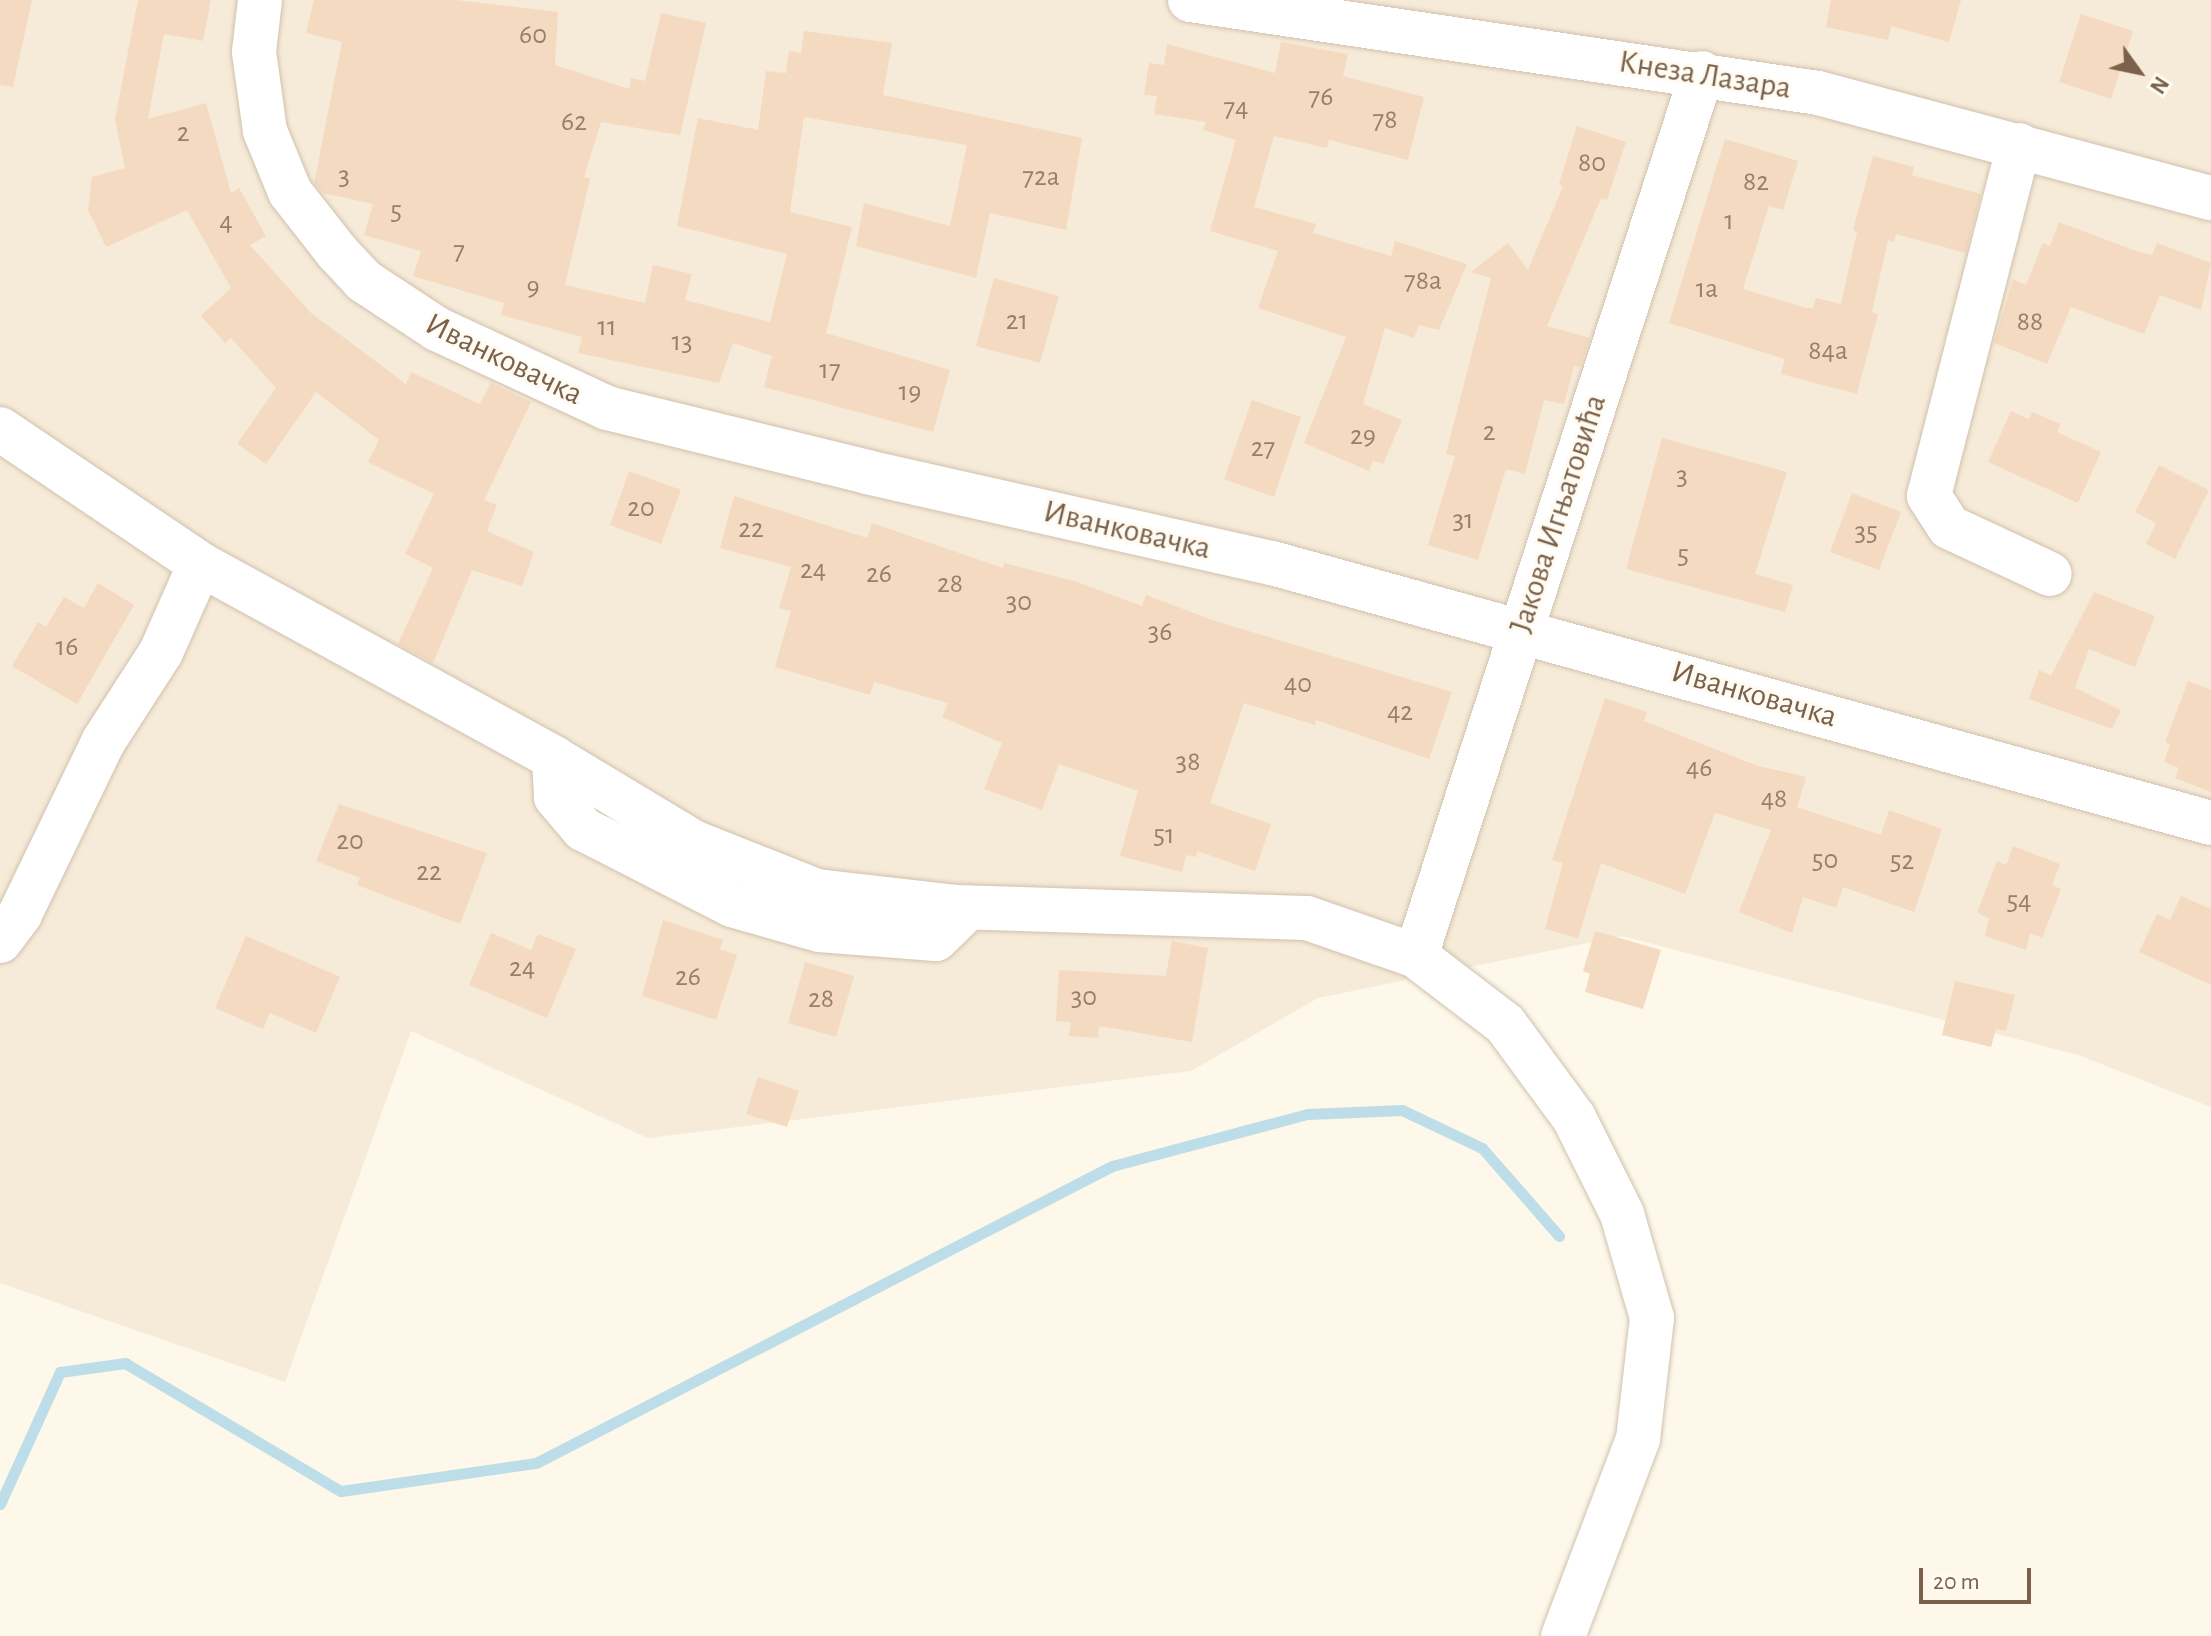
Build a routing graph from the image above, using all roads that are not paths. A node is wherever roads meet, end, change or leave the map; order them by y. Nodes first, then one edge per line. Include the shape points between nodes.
1 (260, 0) edge
2 (1190, 0) edge
3 (1702, 73) junction
4 (2019, 145) junction
5 (2211, 198) edge
6 (0, 429) edge
7 (200, 564) junction
8 (2050, 574) dead end
9 (1521, 628) junction
10 (2211, 823) edge
11 (0, 941) edge
12 (1416, 956) junction
13 (1563, 1636) edge

1 - 9 street, Иванковачка via 254,52 258,105 273,159 290,192 364,281 437,329 607,408 1272,563
2 - 3 street, Кнеза Лазара
3 - 4 street, Кнеза Лазара via 1818,93
3 - 9 street, Јакова Игњатовића
4 - 5 street, Кнеза Лазара
4 - 8 street via 1929,496 1949,527
6 - 7 street
7 - 11 street via 161,652 103,742 20,914
7 - 12 street via 554,758 693,842 817,891 968,908 1307,918
9 - 10 street, Иванковачка
9 - 12 street, Јакова Игњатовића
12 - 13 street via 1505,1024 1574,1118 1622,1214 1652,1318 1638,1439

